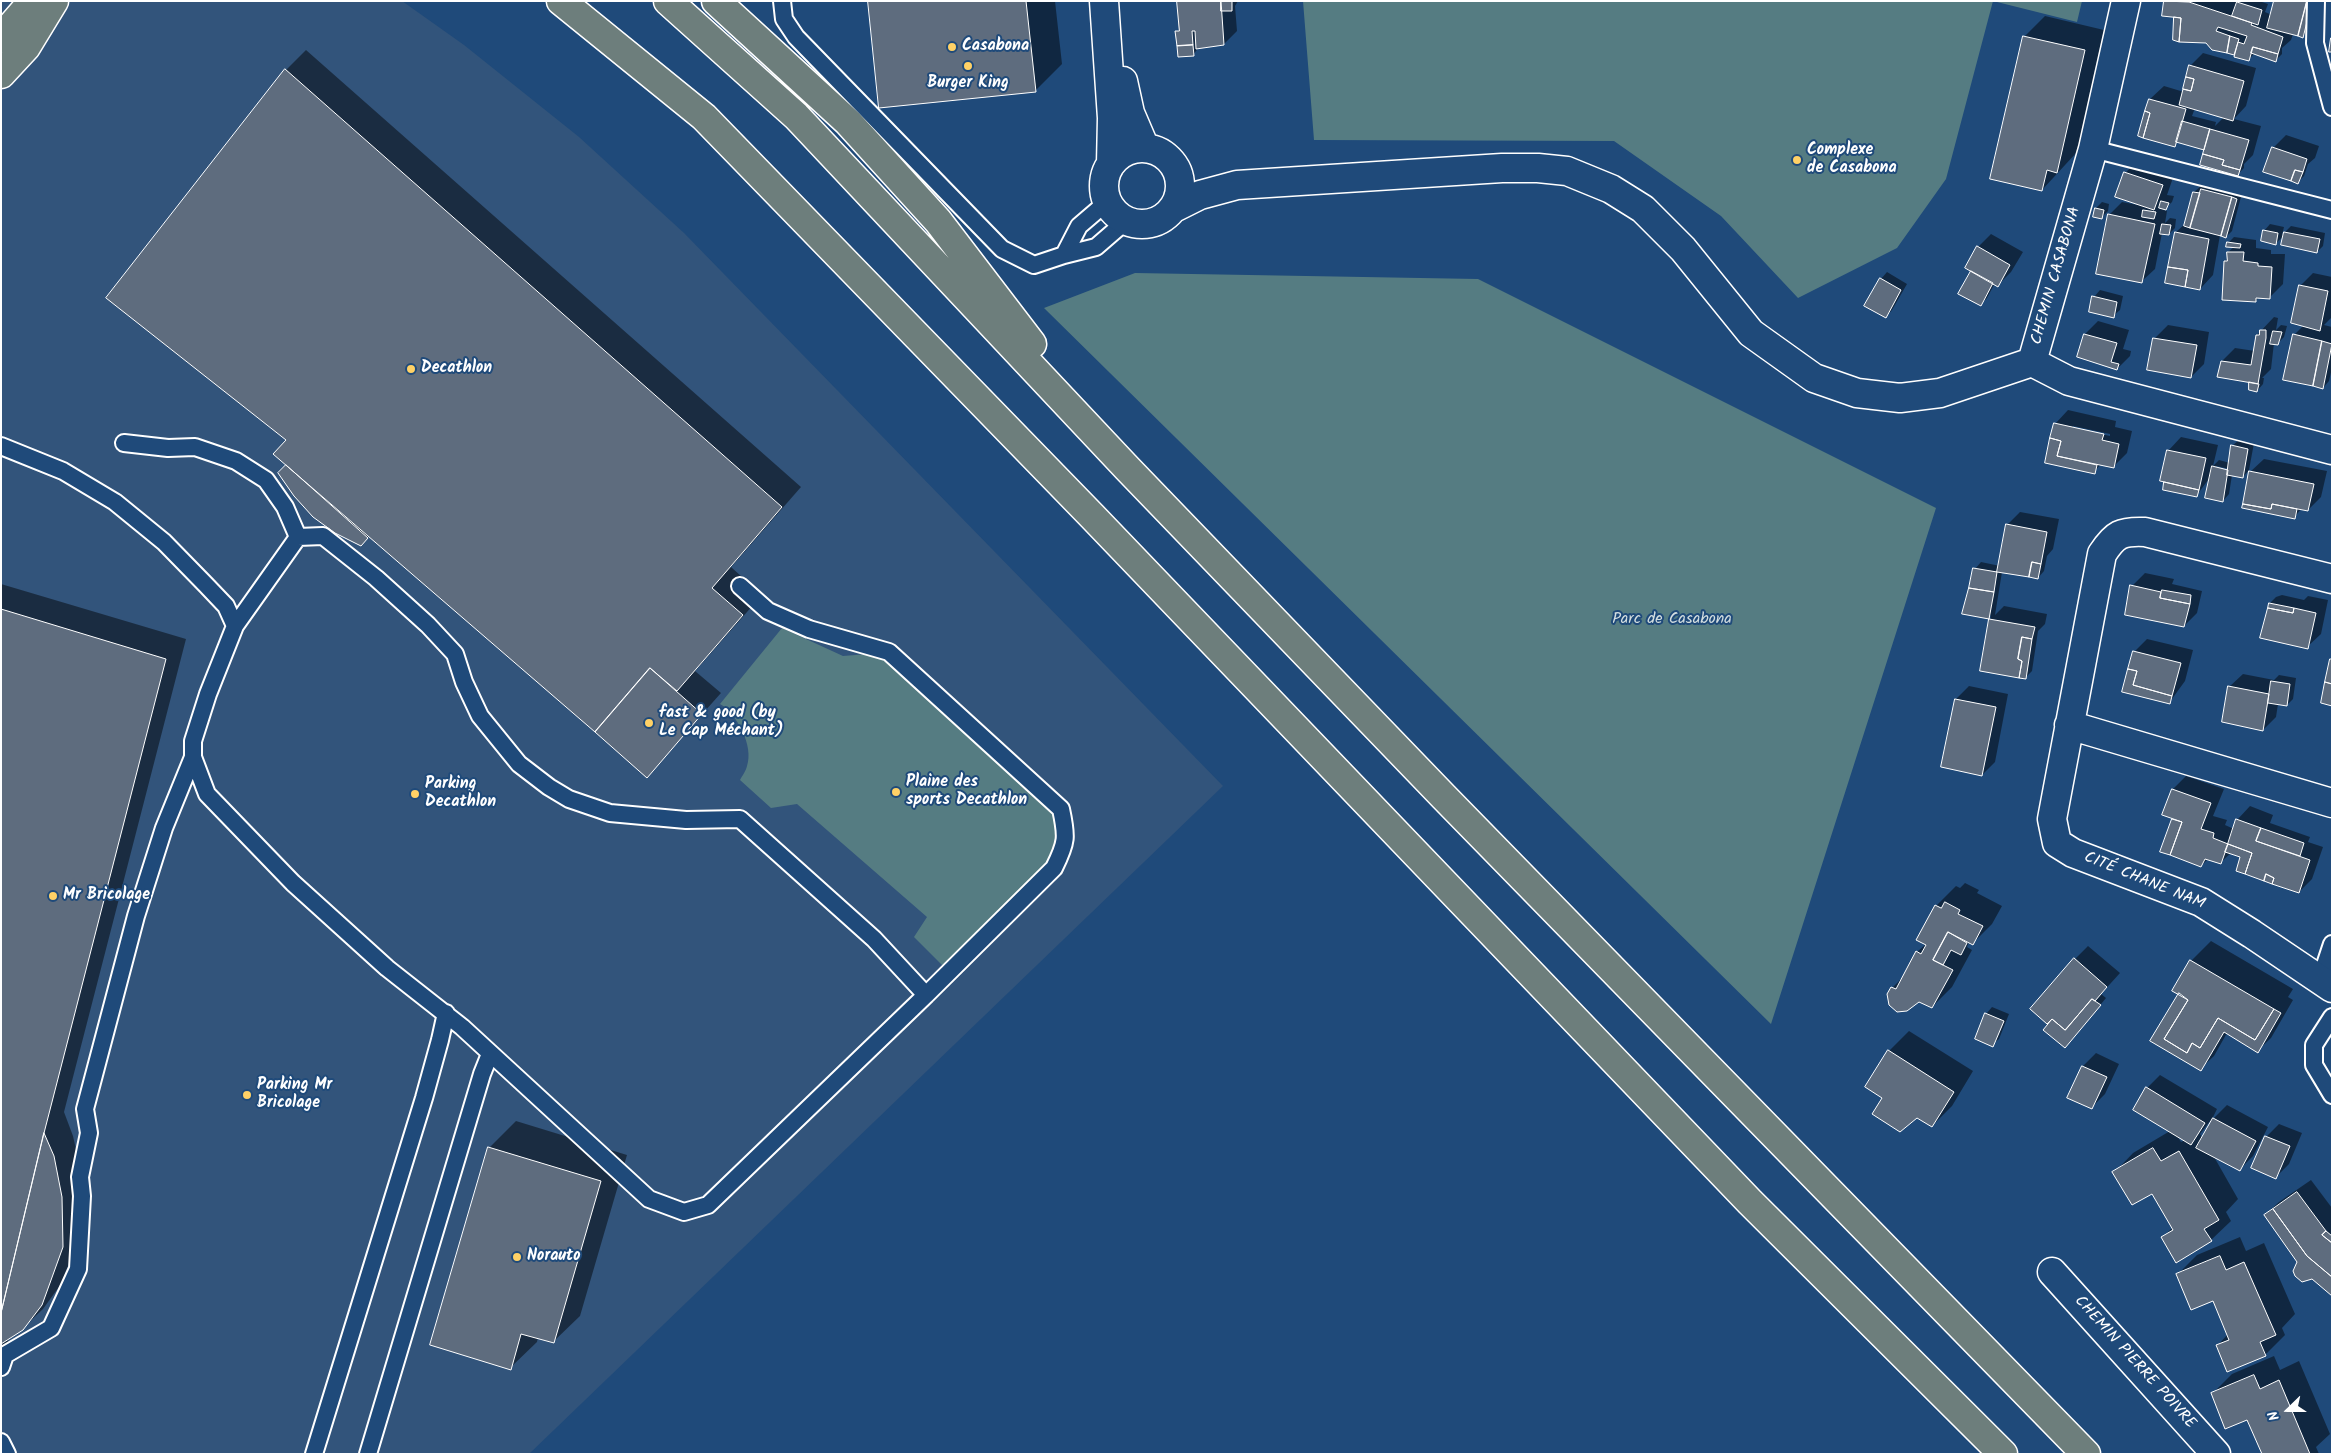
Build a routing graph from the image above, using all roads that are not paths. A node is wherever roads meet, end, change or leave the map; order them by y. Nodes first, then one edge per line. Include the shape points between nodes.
1 (33, 1) edge
2 (54, 1) edge
3 (561, 1) edge
4 (668, 1) edge
5 (716, 1) edge
6 (782, 1) edge
7 (1104, 1) edge
8 (1116, 1) edge
9 (2126, 1) edge
10 (2316, 1) edge
11 (1, 38) edge
12 (1, 74) edge
13 (2332, 107) edge
14 (1145, 148) junction
15 (2093, 149) junction
16 (1111, 164) junction
17 (1177, 170) junction
18 (1237, 185) junction
19 (1174, 208) junction
20 (2332, 210) edge
21 (1117, 212) junction
22 (1064, 255) junction
23 (2032, 362) junction
24 (124, 443) dead end
25 (1, 446) edge
26 (2332, 450) edge
27 (1127, 468) junction
28 (298, 537) junction
29 (2332, 579) edge
30 (740, 586) dead end
31 (235, 626) junction
32 (2070, 724) junction
33 (193, 757) junction
34 (2332, 802) edge
35 (2332, 944) edge
36 (2326, 984) edge
37 (926, 995) junction
38 (446, 1013) junction
39 (2332, 1017) edge
40 (490, 1054) junction
41 (2332, 1094) edge
42 (2052, 1272) dead end
43 (1, 1367) edge
44 (1, 1442) edge
45 (7, 1454) edge
46 (314, 1454) edge
47 (368, 1454) edge
48 (2002, 1454) edge
49 (2086, 1454) edge
50 (2216, 1454) edge

1 - 11 main road
2 - 12 main road via 26,47
3 - 48 main road via 704,117 1750,1202
4 - 27 main road via 796,116
5 - 27 main road via 848,122 938,221
6 - 22 lane via 784,19 796,37 1002,249 1034,265
7 - 16 street via 1112,118
8 - 14 street via 1122,78 1130,113
9 - 15 street, CHEMIN CASABONA
10 - 13 lane via 2315,43
14 - 16 street via 1132,148
14 - 17 street via 1169,158
15 - 20 lane
15 - 23 street, CHEMIN CASABONA
16 - 21 street via 1105,176 1104,190
17 - 18 street
17 - 19 street via 1180,196
18 - 19 street via 1200,195
18 - 23 street via 1502,168 1566,172 1610,190 1643,209 1683,248 1751,333 1814,378 1857,393 1900,398 1940,393
19 - 21 street via 1165,218 1139,224
21 - 22 lane via 1079,226
21 - 22 lane via 1096,248
23 - 26 street, CHEMIN CASABONA via 2069,381
24 - 28 lane via 168,448 195,447 236,460 266,480 285,507
25 - 31 lane via 63,472 115,502 164,542 206,585 226,606
27 - 49 main road
28 - 31 lane
28 - 37 lane via 323,536 428,625 455,654 480,716 519,764 549,787 569,799 610,813 686,820 740,819 874,939
29 - 32 street, CITÉ CHANE NAM via 2145,532 2127,531 2112,538 2102,554
30 - 37 lane via 768,611 809,629 890,652 1062,808 1065,846 1054,868
31 - 33 lane via 193,741
32 - 34 street
32 - 36 street, CITÉ CHANE NAM via 2052,819 2057,843 2073,853 2201,902
33 - 38 lane via 207,794 223,813 293,883 387,968
33 - 43 lane via 164,828 136,916 86,1109 89,1133 80,1177 78,1269 51,1328 5,1355
35 - 36 lane
37 - 40 lane via 708,1206 684,1212 649,1199
38 - 40 lane
38 - 46 lane via 421,1106
39 - 41 lane via 2314,1045 2314,1065
40 - 47 lane
42 - 50 street, CHEMIN PIERRE POIVRE
44 - 45 lane

